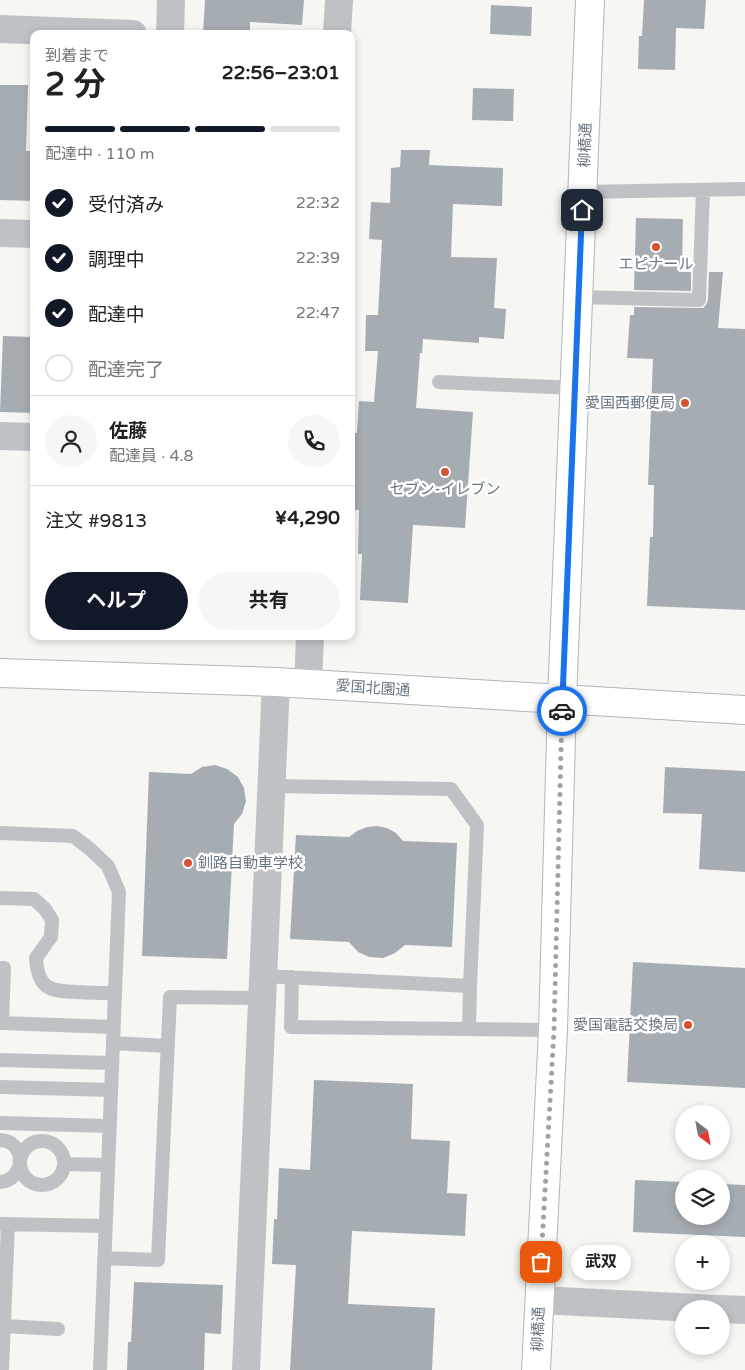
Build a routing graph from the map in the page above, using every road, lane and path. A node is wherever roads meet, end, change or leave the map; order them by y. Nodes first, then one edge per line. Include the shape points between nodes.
1 (171, 0) edge
2 (339, 0) edge
3 (590, 0) edge
4 (0, 29) edge
5 (30, 30) edge
6 (170, 30) edge
7 (338, 30) edge
8 (745, 189) edge
9 (703, 190) junction
10 (583, 192) junction
11 (0, 233) edge
12 (30, 234) edge
13 (579, 297) junction
14 (439, 382) dead end
15 (575, 388) junction
16 (0, 436) edge
17 (30, 437) edge
18 (310, 640) edge
19 (0, 673) edge
20 (276, 682) junction
21 (308, 684) junction
22 (562, 700) junction
23 (745, 710) edge
24 (271, 786) junction
25 (0, 833) edge
26 (0, 898) edge
27 (0, 968) edge
28 (292, 977) junction
29 (470, 986) junction
30 (262, 987) junction
31 (115, 993) junction
32 (113, 1027) junction
33 (469, 1029) junction
34 (554, 1030) junction
35 (113, 1042) junction
36 (168, 1046) junction
37 (0, 1060) edge
38 (112, 1063) junction
39 (0, 1086) edge
40 (111, 1090) junction
41 (0, 1123) edge
42 (109, 1126) junction
43 (0, 1140) edge
44 (20, 1161) junction
45 (64, 1164) junction
46 (108, 1165) junction
47 (0, 1182) edge
48 (4, 1224) edge
49 (105, 1226) junction
50 (104, 1258) junction
51 (539, 1300) junction
52 (675, 1307) edge
53 (730, 1309) edge
54 (745, 1310) edge
55 (4, 1326) junction
56 (58, 1329) dead end
57 (2, 1370) edge
58 (100, 1370) edge
59 (246, 1370) edge
60 (536, 1370) edge

1 - 6 street
2 - 7 street
3 - 10 street, 柳橋通
4 - 5 street
8 - 9 lane
9 - 10 lane
9 - 13 lane via 699,300
10 - 13 street, 柳橋通
11 - 12 street
13 - 15 street, 柳橋通
14 - 15 lane
15 - 22 street, 柳橋通
16 - 17 street
18 - 21 street
19 - 20 street, 愛国北園通
20 - 21 street, 愛国北園通
20 - 24 street
21 - 22 street, 愛国北園通
22 - 23 street, 愛国北園通
22 - 34 street, 柳橋通
24 - 29 lane via 451,789 477,825
24 - 30 street
25 - 31 lane via 73,836 108,866 119,892
26 - 31 lane via 34,899 52,920 51,937 36,958 37,970 44,984 55,992
27 - 32 lane via 4,968 2,1023
28 - 29 lane
28 - 30 lane
28 - 33 lane via 291,1027
29 - 33 lane
30 - 36 lane via 170,997
30 - 59 street
31 - 32 lane
32 - 35 lane
33 - 34 lane
34 - 51 street, 柳橋通
35 - 36 lane
35 - 38 lane
36 - 50 lane via 158,1260
37 - 38 lane
38 - 40 lane
39 - 40 lane
40 - 42 lane
41 - 42 lane
42 - 46 lane
43 - 44 lane via 16,1148
44 - 45 lane via 30,1144 43,1141 50,1142 60,1151
44 - 45 lane via 24,1176 44,1185 58,1178
44 - 47 lane via 16,1174
45 - 46 lane
46 - 49 lane
48 - 49 lane
48 - 55 lane
49 - 50 lane
50 - 58 lane
51 - 52 street
51 - 60 street, 柳橋通
53 - 54 street
55 - 56 lane
55 - 57 lane

